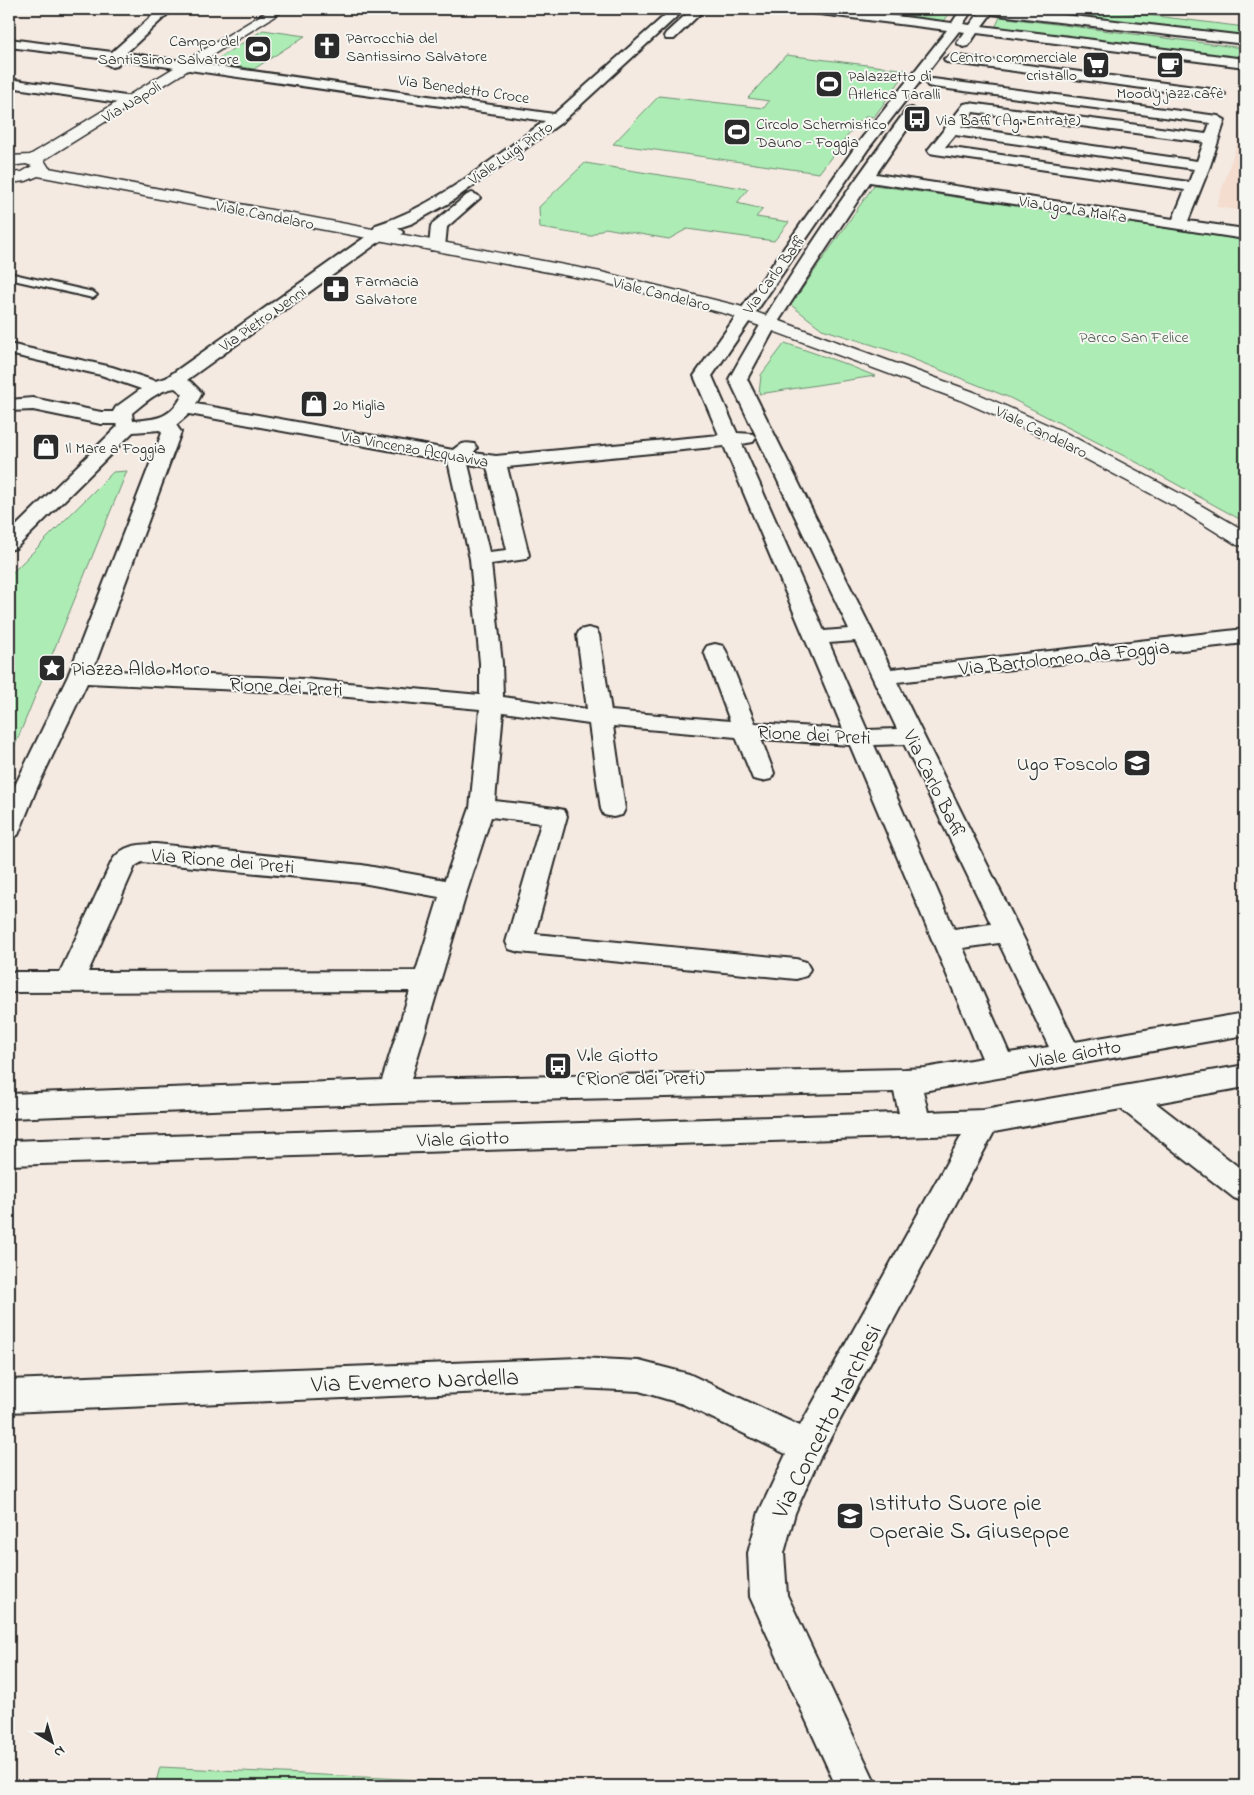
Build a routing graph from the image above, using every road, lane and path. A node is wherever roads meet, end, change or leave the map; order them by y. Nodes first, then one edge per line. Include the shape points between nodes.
1 (167, 9) edge
2 (280, 9) edge
3 (679, 9) edge
4 (699, 9) edge
5 (812, 9) edge
6 (967, 9) edge
7 (984, 9) edge
8 (988, 9) edge
9 (1016, 11) edge
10 (956, 26) junction
11 (974, 28) junction
12 (651, 34) junction
13 (669, 36) junction
14 (1245, 40) edge
15 (9, 43) edge
16 (656, 49) dead end
17 (9, 50) edge
18 (114, 59) junction
19 (950, 59) junction
20 (1245, 63) edge
21 (184, 69) junction
22 (9, 83) edge
23 (933, 83) junction
24 (1218, 94) dead end
25 (1103, 100) junction
26 (132, 101) junction
27 (557, 119) junction
28 (1092, 123) junction
29 (545, 127) junction
30 (952, 130) junction
31 (1212, 139) junction
32 (542, 147) dead end
33 (1081, 148) junction
34 (512, 151) junction
35 (855, 159) junction
36 (9, 161) edge
37 (36, 165) junction
38 (1203, 166) junction
39 (1069, 169) junction
40 (872, 170) junction
41 (9, 178) edge
42 (1194, 187) junction
43 (487, 188) dead end
44 (835, 188) junction
45 (970, 188) junction
46 (858, 191) junction
47 (1056, 196) junction
48 (1181, 220) junction
49 (440, 224) junction
50 (1245, 225) edge
51 (1245, 234) edge
52 (378, 236) junction
53 (437, 247) junction
54 (9, 276) edge
55 (93, 295) dead end
56 (744, 314) junction
57 (769, 322) junction
58 (9, 350) edge
59 (163, 385) junction
60 (189, 400) junction
61 (9, 405) edge
62 (125, 423) junction
63 (164, 424) junction
64 (763, 431) junction
65 (728, 434) junction
66 (462, 453) junction
67 (496, 462) junction
68 (1245, 540) edge
69 (9, 543) edge
70 (480, 559) junction
71 (805, 561) junction
72 (862, 634) junction
73 (588, 635) dead end
74 (1245, 636) edge
75 (816, 638) junction
76 (715, 651) dead end
77 (79, 676) junction
78 (883, 677) junction
79 (492, 703) junction
80 (600, 718) junction
81 (745, 730) junction
82 (912, 736) junction
83 (859, 738) junction
84 (762, 773) dead end
85 (16, 790) edge
86 (482, 808) junction
87 (613, 810) dead end
88 (9, 829) edge
89 (454, 891) junction
90 (1008, 932) junction
91 (946, 940) junction
92 (796, 969) dead end
93 (9, 982) edge
94 (69, 982) junction
95 (426, 982) junction
96 (1245, 1024) edge
97 (1067, 1054) junction
98 (1000, 1066) junction
99 (1245, 1076) edge
100 (905, 1080) junction
101 (393, 1091) junction
102 (1125, 1096) junction
103 (9, 1106) edge
104 (984, 1122) junction
105 (917, 1124) junction
106 (9, 1153) edge
107 (1245, 1189) edge
108 (9, 1396) edge
109 (807, 1447) junction
110 (857, 1786) edge

1 - 18 street
2 - 21 main road, Via Napoli
3 - 12 street, Viale Luigi Pinto
4 - 13 street
5 - 10 street
6 - 10 street, Via Carlo Baffi
7 - 8 street
8 - 9 street
8 - 11 street, Via Carlo Baffi
9 - 14 street
10 - 11 street
10 - 35 street, Via Carlo Baffi
11 - 19 street, Via Carlo Baffi
11 - 20 street
12 - 13 street
12 - 27 street, Viale Luigi Pinto
13 - 16 street
15 - 18 street, Via Benedetto Croce
17 - 18 street, Via Benedetto Croce
18 - 21 street, Via Benedetto Croce
19 - 23 street, Via Carlo Baffi
19 - 24 street
21 - 26 main road, Via Napoli
21 - 27 street, Via Benedetto Croce
21 - 29 street, Via Benedetto Croce
22 - 26 street
23 - 25 street
23 - 40 street, Via Carlo Baffi
25 - 28 street, Via Ugo La Malfa
25 - 31 street via 1218,120
26 - 37 main road, Via Napoli
27 - 29 street, Viale Luigi Pinto
28 - 30 street, Via Ugo La Malfa via 969,107
28 - 31 street, Via Ugo La Malfa
28 - 33 street, Via Ugo La Malfa
29 - 34 street, Viale Luigi Pinto
30 - 33 street
30 - 39 street, Via Ugo La Malfa via 935,150
31 - 38 street
32 - 34 street
33 - 38 street
33 - 39 street, Via Ugo La Malfa
34 - 52 street, Viale Luigi Pinto via 444,200 407,220 382,228
35 - 40 street, Via Ugo La Malfa
35 - 44 street, Via Carlo Baffi
36 - 37 main road, Via Napoli
37 - 41 main road, Via Napoli via 26,176
37 - 52 main road, Viale Candelaro
38 - 42 street
39 - 42 street, Via Ugo La Malfa
39 - 47 street, Via Ugo La Malfa
40 - 45 street, Via Ugo La Malfa
40 - 46 street, Via Carlo Baffi
42 - 48 street
43 - 49 street, Viale Luigi Pinto
44 - 46 street
44 - 56 street, Via Carlo Baffi
45 - 47 street, Via Ugo La Malfa
45 - 48 street, Via Ugo La Malfa
46 - 57 street, Via Carlo Baffi
47 - 48 street, Via Ugo La Malfa
48 - 50 street, Via Ugo La Malfa
48 - 51 street, Via Ugo La Malfa
49 - 52 street, Viale Luigi Pinto
49 - 53 street
52 - 53 main road, Viale Candelaro
52 - 59 street, Via Pietro Nenni
53 - 56 main road, Viale Candelaro via 601,277
54 - 55 lane
56 - 57 main road, Viale Candelaro
56 - 65 street, Via Carlo Baffi via 703,376
57 - 64 street, Via Carlo Baffi via 738,379
57 - 68 main road, Viale Candelaro via 968,396 1059,437
58 - 59 street
59 - 60 street via 181,384 189,388
59 - 62 street via 123,411
60 - 63 street
60 - 66 street, Via Vincenzo Acquaviva via 298,427
61 - 62 street via 33,404
62 - 63 street
62 - 69 street
63 - 77 street via 172,432
64 - 65 street, Via Vincenzo Acquaviva
64 - 71 street, Via Carlo Baffi
65 - 66 street, Via Vincenzo Acquaviva
65 - 67 street, Via Vincenzo Acquaviva
65 - 71 street, Via Carlo Baffi
66 - 67 street, Via Vincenzo Acquaviva
66 - 70 street
67 - 70 street via 519,555
70 - 79 street
71 - 72 street, Via Carlo Baffi
71 - 75 street, Via Carlo Baffi
72 - 75 street
72 - 78 street, Via Carlo Baffi
73 - 80 street
74 - 78 street, Via Bartolomeo da Foggia
75 - 83 street, Via Carlo Baffi
76 - 81 street, Rione dei Preti
77 - 79 street, Rione dei Preti via 304,686
77 - 85 street
78 - 82 street, Via Carlo Baffi
79 - 80 street, Rione dei Preti
79 - 86 street
80 - 81 street, Rione dei Preti
80 - 87 street
81 - 83 street, Rione dei Preti
81 - 84 street, Rione dei Preti
82 - 83 street, Rione dei Preti
82 - 90 street, Via Carlo Baffi
83 - 91 street, Via Carlo Baffi
85 - 88 street
86 - 89 street
86 - 92 street via 555,816 519,942
89 - 94 street, Via Rione dei Preti via 362,874 137,853 125,861
89 - 95 street
90 - 91 street
90 - 97 street, Via Carlo Baffi
91 - 98 street, Via Carlo Baffi
93 - 94 street
94 - 95 street
95 - 101 street
96 - 97 street, Viale Giotto
97 - 98 street, Viale Giotto
98 - 100 street, Viale Giotto
99 - 102 street, Viale Giotto
100 - 101 street, Viale Giotto
100 - 105 street
101 - 103 street, Viale Giotto
102 - 104 street, Viale Giotto
102 - 107 street
104 - 105 street, Viale Giotto
104 - 109 street, Via Concetto Marchesi
105 - 106 street, Viale Giotto
108 - 109 street, Via Evemero Nardella via 579,1373 639,1376 689,1390
109 - 110 street, Via Concetto Marchesi via 777,1512 766,1553 769,1597

